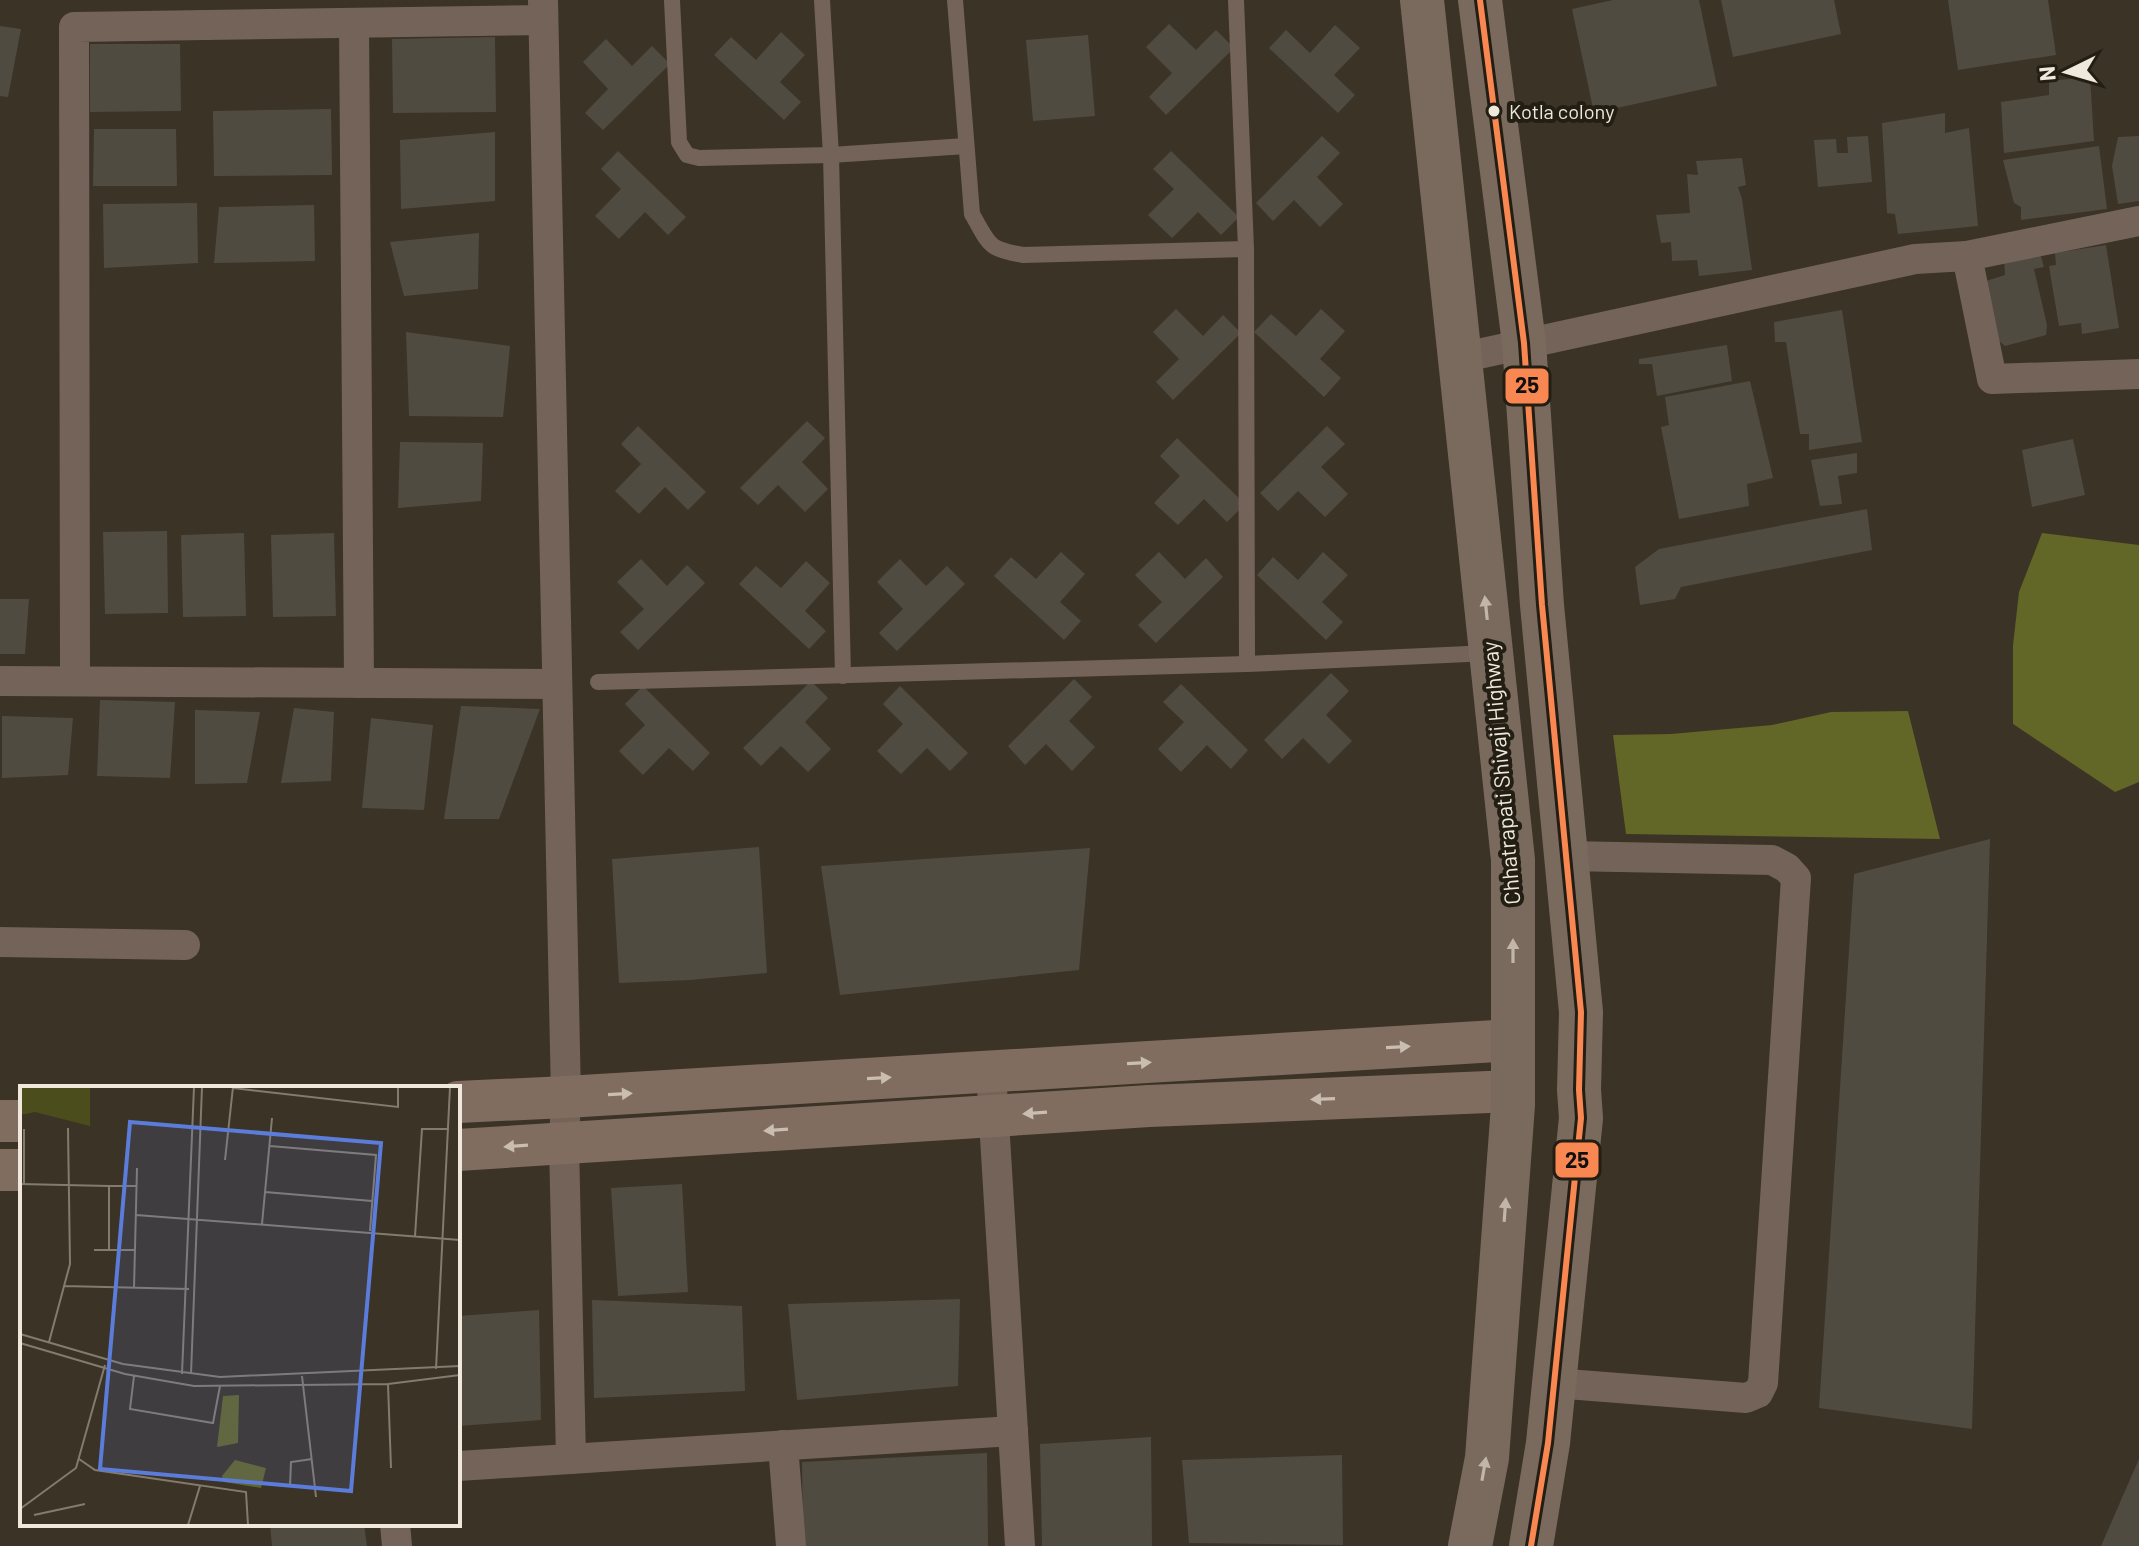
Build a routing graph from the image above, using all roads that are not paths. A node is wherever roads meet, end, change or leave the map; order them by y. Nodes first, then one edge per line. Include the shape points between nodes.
1 (672, 0) edge
2 (822, 0) edge
3 (955, 0) edge
4 (1236, 0) edge
5 (1422, 0) edge
6 (1480, 0) edge
7 (543, 10) edge
8 (354, 23) junction
9 (966, 146) junction
10 (831, 155) junction
11 (2139, 221) edge
12 (1246, 249) junction
13 (1967, 256) junction
14 (1524, 343) junction
15 (1460, 358) junction
16 (2139, 374) edge
17 (1491, 653) junction
18 (1247, 664) junction
19 (843, 676) junction
20 (75, 680) junction
21 (0, 681) edge
22 (598, 682) dead end
23 (359, 683) junction
24 (557, 684) junction
25 (1567, 856) junction
26 (0, 942) edge
27 (185, 945) dead end
28 (1513, 1040) junction
29 (991, 1072) junction
30 (1513, 1091) junction
31 (566, 1097) junction
32 (460, 1102) edge
33 (994, 1116) junction
34 (564, 1143) junction
35 (460, 1150) edge
36 (1554, 1383) junction
37 (1013, 1431) junction
38 (783, 1445) junction
39 (571, 1459) junction
40 (460, 1466) edge
41 (395, 1526) edge
42 (397, 1546) edge
43 (791, 1546) edge
44 (1020, 1546) edge
45 (1470, 1546) edge
46 (1531, 1546) edge

1 - 10 lane via 679,142 687,155
2 - 10 lane
3 - 9 lane
4 - 12 lane
5 - 15 highway, Chhatrapati Shivaji Highway
6 - 14 highway
7 - 8 street
7 - 24 street
8 - 20 street via 74,27
8 - 23 street
9 - 10 lane
9 - 12 lane via 972,214 990,245 1005,252
10 - 19 lane
11 - 13 street
12 - 18 lane
13 - 14 street via 1915,259
13 - 16 street via 1992,379
14 - 15 street
14 - 25 highway
17 -> 15 highway, Chhatrapati Shivaji Highway
17 - 18 lane
28 -> 17 highway, Chhatrapati Shivaji Highway via 1513,860
18 - 19 lane
19 - 22 lane
20 - 21 street
20 - 23 street
23 - 24 street
24 - 31 street
25 - 36 highway via 1581,1012 1581,1118
25 - 36 street via 1772,860 1796,878 1763,1383 1758,1393 1746,1398
26 - 27 street
29 -> 28 street
28 - 30 highway, Chhatrapati Shivaji Highway
31 -> 29 street
29 - 33 street
30 -> 33 street
45 -> 30 highway, Chhatrapati Shivaji Highway via 1487,1458
31 - 32 street
31 - 34 street
33 -> 34 street
33 - 37 street
34 -> 35 street
34 - 39 street
36 - 46 highway
37 - 38 street
37 - 44 street
38 - 39 street
38 - 43 street
39 - 40 street
41 - 42 street

